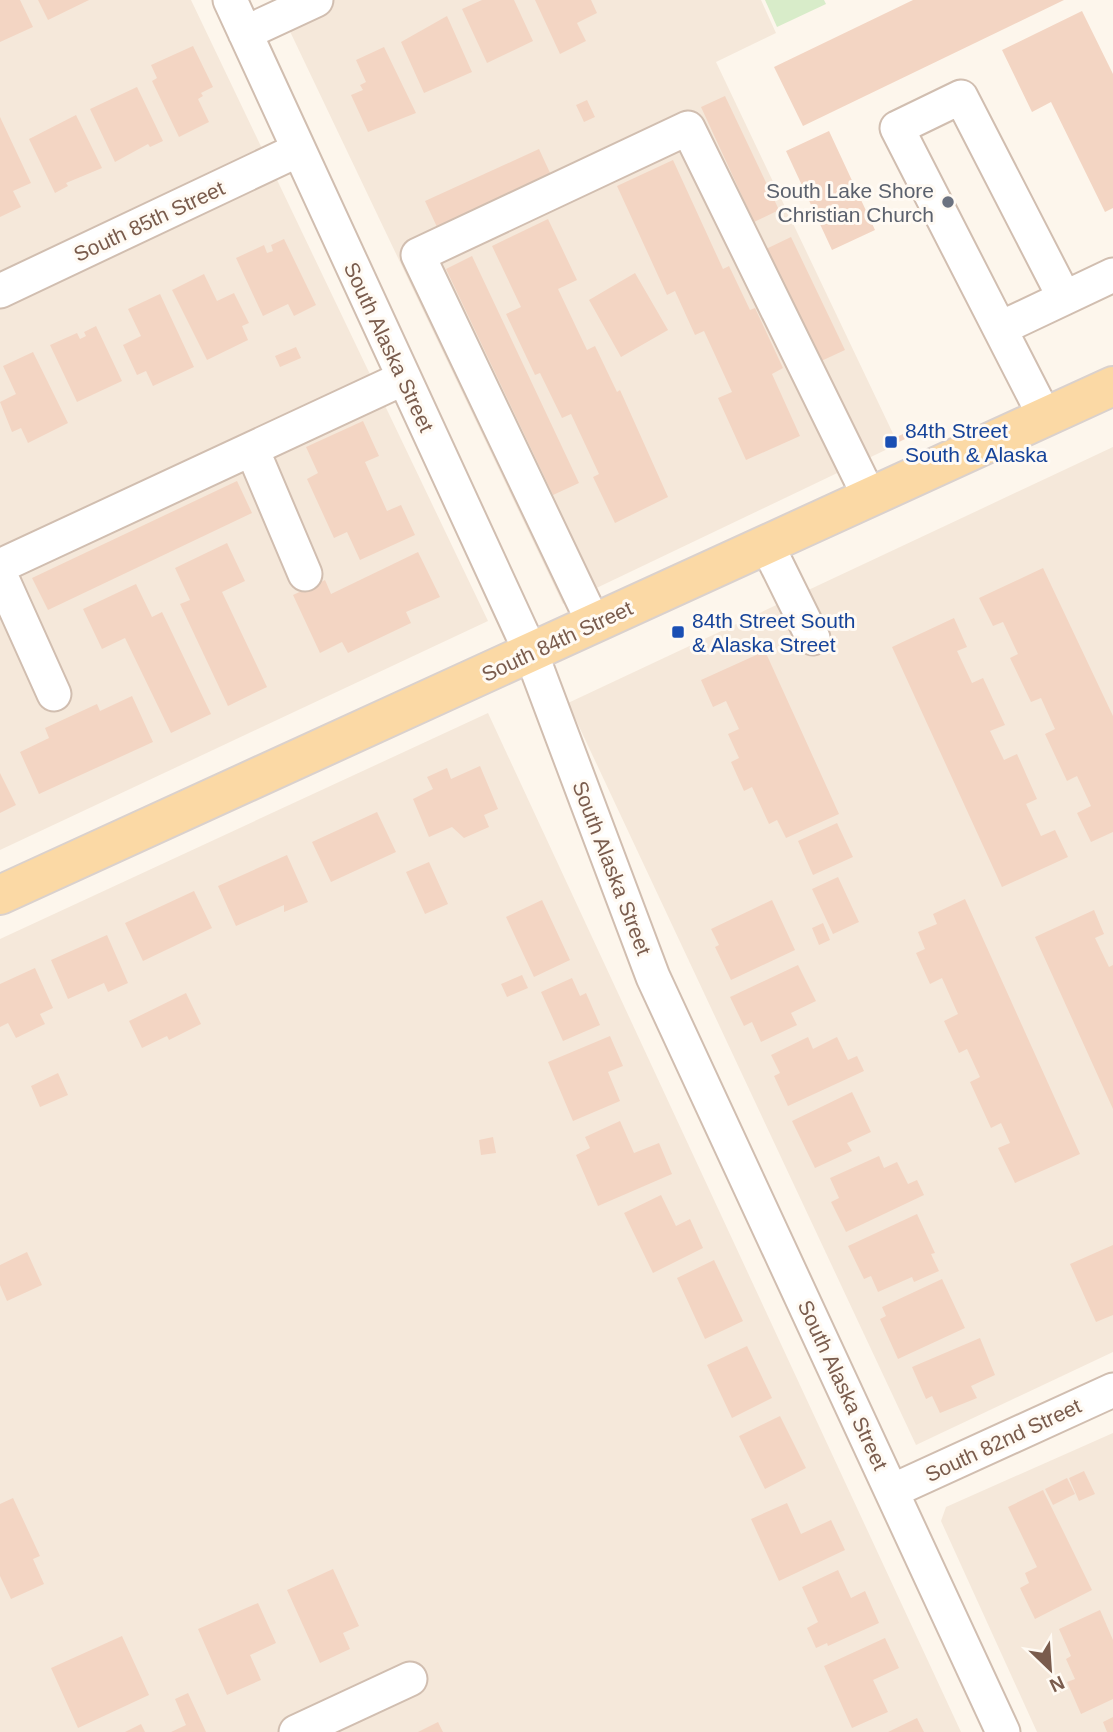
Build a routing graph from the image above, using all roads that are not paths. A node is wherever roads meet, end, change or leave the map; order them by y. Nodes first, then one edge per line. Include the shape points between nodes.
1 (230, 0) edge
2 (316, 0) edge
3 (245, 33) junction
4 (298, 150) junction
5 (1113, 275) edge
6 (0, 291) edge
7 (1064, 298) junction
8 (1001, 328) junction
9 (404, 378) junction
10 (1113, 386) edge
11 (1045, 417) junction
12 (252, 449) junction
13 (870, 498) junction
14 (767, 545) junction
15 (0, 566) edge
16 (0, 574) edge
17 (305, 574) dead end
18 (594, 624) junction
19 (813, 638) dead end
20 (531, 653) junction
21 (54, 694) dead end
22 (0, 895) edge
23 (1113, 1390) edge
24 (892, 1491) junction
25 (410, 1679) dead end
26 (296, 1732) edge
27 (1003, 1732) edge

1 - 3 street, South Alaska Street
2 - 3 street
3 - 4 street, South Alaska Street
4 - 6 street, South 85th Street
4 - 9 street, South Alaska Street
5 - 7 street
7 - 8 street
7 - 8 street via 961,97 897,128
8 - 11 street
9 - 12 street
9 - 20 street, South Alaska Street
10 - 11 main road, South 84th Street
11 - 13 main road, South 84th Street
12 - 15 street
12 - 17 street
13 - 14 main road, South 84th Street
13 - 18 street via 688,128 418,255
14 - 18 main road, South 84th Street
14 - 19 street
16 - 21 street
18 - 20 main road, South 84th Street
20 - 22 main road, South 84th Street
20 - 24 street, South Alaska Street via 653,977
23 - 24 street, South 82nd Street
24 - 27 street, South Alaska Street
25 - 26 street

